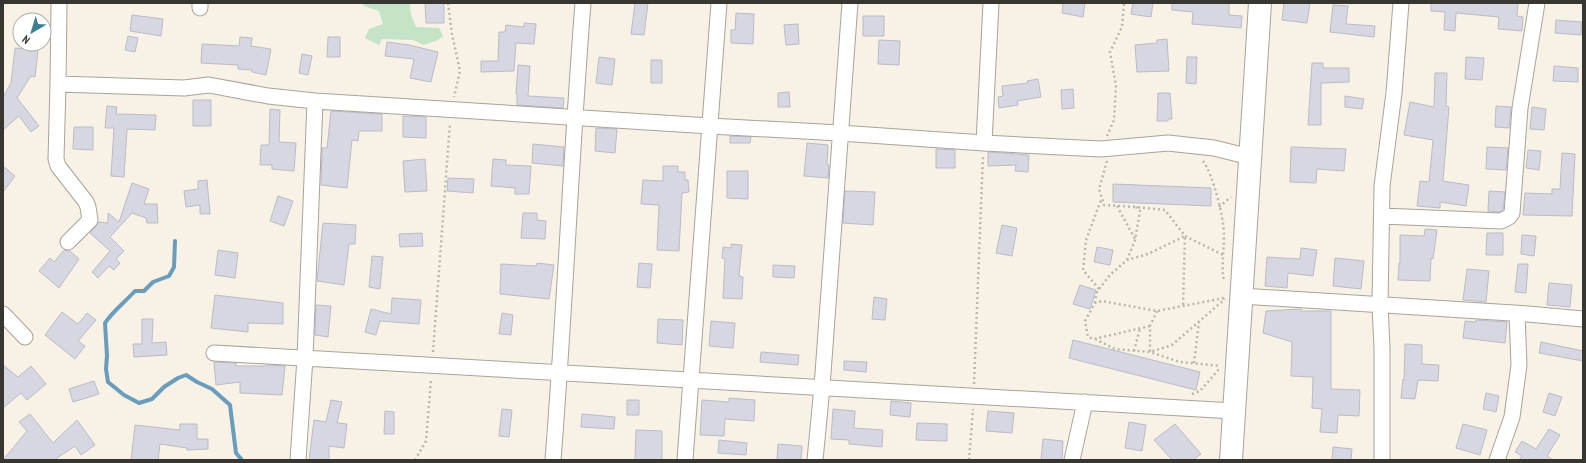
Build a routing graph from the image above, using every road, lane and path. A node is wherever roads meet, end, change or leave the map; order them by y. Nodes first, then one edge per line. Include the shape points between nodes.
1 (59, 3) edge
2 (448, 3) edge
3 (583, 3) edge
4 (719, 3) edge
5 (850, 3) edge
6 (991, 3) edge
7 (1124, 3) edge
8 (1260, 3) edge
9 (1401, 3) edge
10 (1537, 3) edge
11 (58, 84) junction
12 (315, 101) junction
13 (451, 110) junction
14 (574, 118) junction
15 (710, 126) junction
16 (840, 133) junction
17 (984, 143) junction
18 (1190, 145) junction
19 (1101, 149) junction
20 (1250, 157) junction
21 (1101, 199) junction
22 (1117, 206) junction
23 (1136, 206) junction
24 (1382, 216) junction
25 (1185, 236) junction
26 (1135, 240) junction
27 (68, 242) dead end
28 (1223, 255) junction
29 (1127, 260) junction
30 (1099, 289) junction
31 (1230, 297) junction
32 (1095, 303) junction
33 (1380, 305) junction
34 (1183, 306) junction
35 (1157, 311) junction
36 (1517, 313) junction
37 (3, 314) edge
38 (1583, 319) edge
39 (1199, 321) junction
40 (1150, 326) junction
41 (1140, 328) junction
42 (25, 337) dead end
43 (1094, 339) junction
44 (1134, 351) junction
45 (1150, 352) junction
46 (214, 353) dead end
47 (305, 358) junction
48 (1194, 363) junction
49 (432, 365) junction
50 (560, 372) junction
51 (691, 380) junction
52 (822, 387) junction
53 (974, 396) junction
54 (1186, 396) dead end
55 (1085, 402) junction
56 (1234, 411) junction
57 (298, 460) edge
58 (415, 460) edge
59 (553, 460) edge
60 (686, 460) edge
61 (815, 460) edge
62 (969, 460) edge
63 (1072, 460) edge
64 (1231, 460) edge
65 (1382, 460) edge
66 (1497, 460) edge

1 - 11 street
2 - 13 path via 460,71
3 - 14 street
4 - 15 street
5 - 16 street
6 - 17 street
7 - 19 path via 1122,27 1110,52 1116,86 1114,120
8 - 20 street
9 - 24 street via 1394,93 1382,186
10 - 24 street via 1520,108 1512,213 1501,221
11 - 12 street via 184,88 209,85 268,96
11 - 27 street via 56,159 58,166 86,202 90,220
12 - 13 street
12 - 47 street
13 - 14 street
13 - 49 path
14 - 15 street
14 - 50 street
15 - 16 street
15 - 51 street
16 - 17 street
16 - 52 street
17 - 19 street
17 - 53 path
18 - 19 street via 1168,143
18 - 20 street
18 - 28 path via 1206,166 1217,195 1224,234
19 - 21 path via 1108,158 1099,189
20 - 31 street
21 - 22 path via 1104,205
21 - 30 path via 1086,240 1083,270
22 - 23 path
22 - 26 path
23 - 25 path via 1165,210
23 - 26 path via 1140,211
24 - 33 street
25 - 28 path
25 - 29 path via 1148,254
25 - 34 path
26 - 29 path
28 - 31 path via 1222,266
29 - 30 path
30 - 32 path
31 - 33 street
31 - 34 path
31 - 39 path
31 - 56 street
32 - 35 path via 1102,301
32 - 43 path via 1085,321 1088,336
33 - 36 street
33 - 65 street
34 - 35 path
35 - 40 path
36 - 38 street
36 - 66 street via 1519,365 1512,417
37 - 42 street
39 - 45 path via 1172,345
39 - 48 path
40 - 41 path
40 - 45 path
41 - 43 path
41 - 44 path
43 - 44 path via 1115,349
44 - 45 path
45 - 48 path via 1180,362
46 - 47 street
47 - 49 street
47 - 57 street
48 - 54 path via 1222,366 1200,391
49 - 50 street
49 - 58 path via 426,441
50 - 51 street
50 - 59 street
51 - 52 street
51 - 60 street
52 - 53 street
52 - 61 street
53 - 55 street
53 - 62 path
55 - 56 street
55 - 63 street
56 - 64 street

